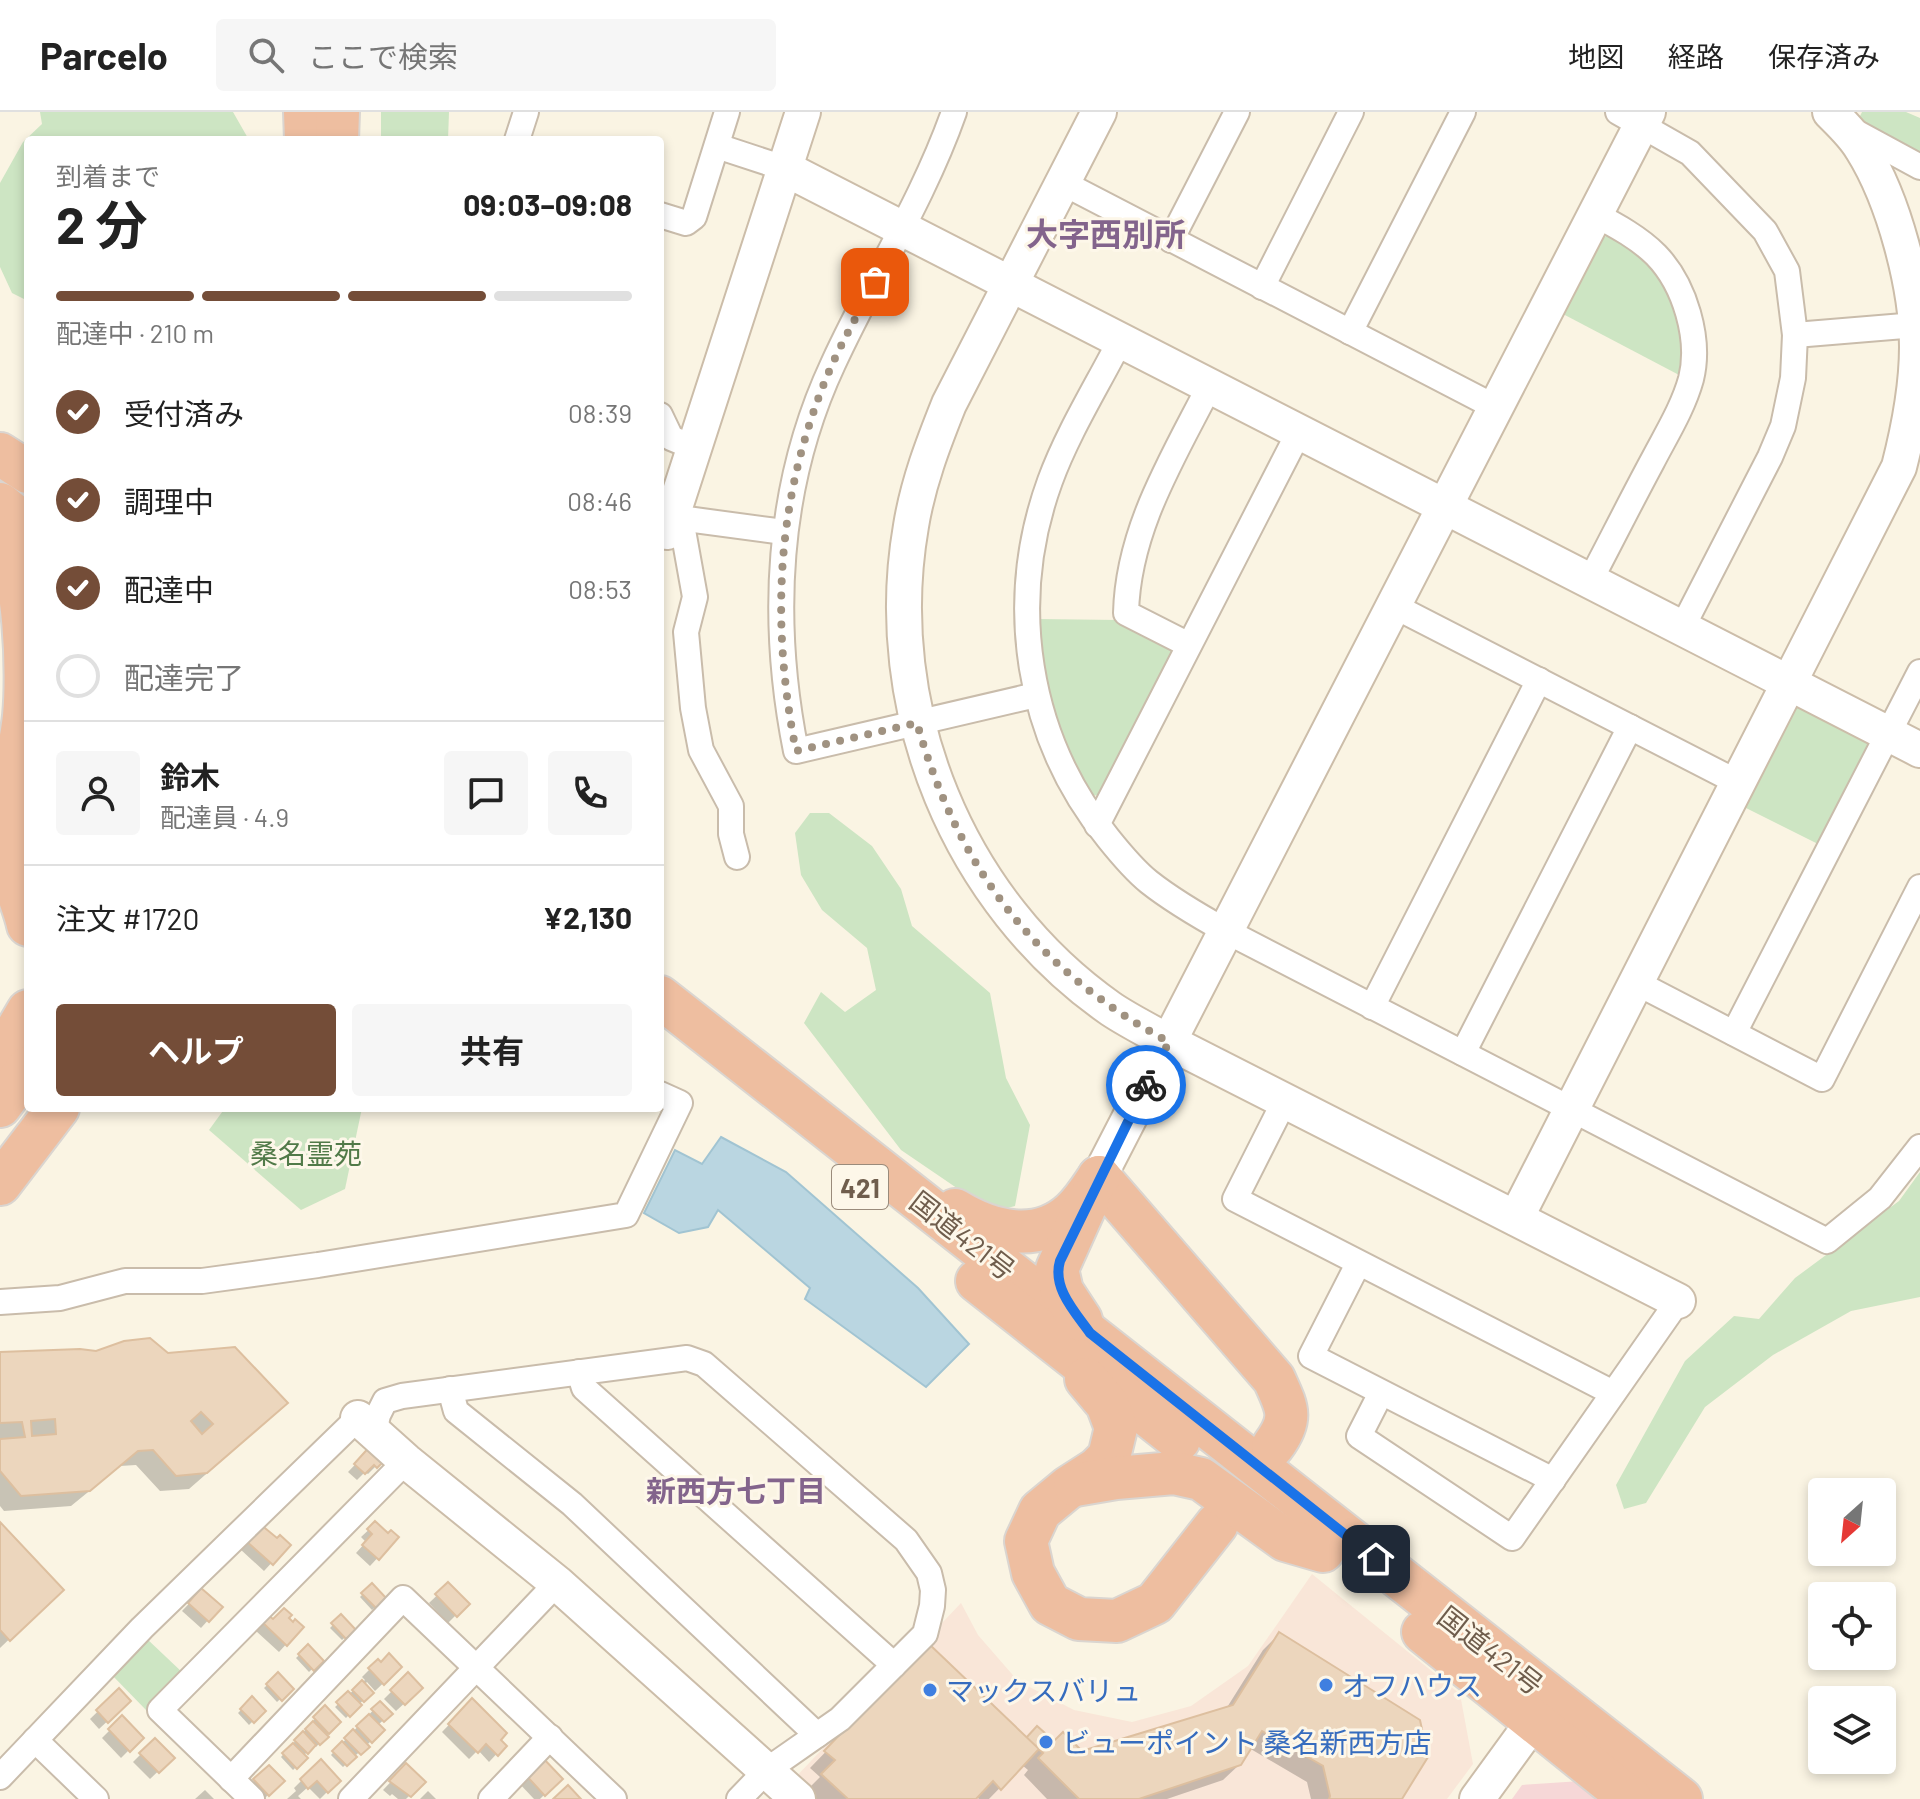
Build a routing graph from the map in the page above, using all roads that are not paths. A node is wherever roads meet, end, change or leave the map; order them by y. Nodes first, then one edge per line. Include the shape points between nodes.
1 (305, 112) edge
2 (338, 112) edge
3 (526, 112) edge
4 (727, 112) edge
5 (803, 112) edge
6 (954, 112) edge
7 (1099, 112) edge
8 (1237, 112) edge
9 (1351, 112) edge
10 (1463, 112) edge
11 (1636, 116) edge
12 (1836, 118) edge
13 (306, 136) edge
14 (337, 136) edge
15 (518, 136) edge
16 (717, 146) junction
17 (1920, 167) edge
18 (784, 168) junction
19 (1063, 183) junction
20 (1596, 215) junction
21 (664, 216) edge
22 (903, 228) junction
23 (1171, 240) junction
24 (1012, 283) junction
25 (1262, 287) junction
26 (1916, 325) junction
27 (1350, 332) junction
28 (1795, 335) junction
29 (1121, 339) junction
30 (1210, 385) junction
31 (1495, 407) junction
32 (664, 423) edge
33 (1300, 430) junction
34 (695, 448) junction
35 (0, 454) edge
36 (24, 469) edge
37 (0, 480) edge
38 (24, 499) edge
39 (0, 504) edge
40 (1445, 505) junction
41 (24, 524) edge
42 (670, 531) edge
43 (784, 532) junction
44 (0, 537) edge
45 (1590, 581) junction
46 (1394, 606) junction
47 (1682, 628) junction
48 (1189, 645) junction
49 (24, 664) edge
50 (1920, 672) edge
51 (1539, 680) junction
52 (1790, 683) junction
53 (1036, 695) junction
54 (24, 719) edge
55 (917, 723) junction
56 (1630, 727) junction
57 (1888, 734) junction
58 (1920, 750) edge
59 (1739, 783) junction
60 (24, 790) edge
61 (1097, 825) junction
62 (24, 845) edge
63 (737, 857) dead end
64 (1920, 887) edge
65 (24, 912) edge
66 (1226, 931) junction
67 (1637, 983) junction
68 (664, 1000) edge
69 (1372, 1007) junction
70 (24, 1018) edge
71 (664, 1031) edge
72 (1734, 1033) junction
73 (1169, 1042) junction
74 (1463, 1053) junction
75 (0, 1059) edge
76 (24, 1073) edge
77 (664, 1096) edge
78 (1285, 1100) junction
79 (0, 1106) edge
80 (1571, 1110) junction
81 (33, 1112) edge
82 (55, 1112) edge
83 (836, 1136) junction
84 (1920, 1147) edge
85 (0, 1156) edge
86 (1099, 1177) junction
87 (0, 1184) edge
88 (1516, 1218) junction
89 (1358, 1264) junction
90 (1678, 1301) joint
91 (0, 1302) edge
92 (1074, 1340) junction
93 (579, 1372) junction
94 (450, 1389) junction
95 (1381, 1393) junction
96 (1613, 1393) junction
97 (366, 1425) junction
98 (1273, 1446) dead end
99 (406, 1461) junction
100 (1553, 1480) junction
101 (1069, 1487) junction
102 (1217, 1524) dead end
103 (1323, 1551) junction
104 (557, 1583) junction
105 (894, 1665) junction
106 (476, 1668) junction
107 (1542, 1709) junction
108 (817, 1735) junction
109 (550, 1737) junction
110 (35, 1740) junction
111 (767, 1770) junction
112 (0, 1777) edge
113 (231, 1779) junction
114 (96, 1799) edge
115 (252, 1799) edge
116 (351, 1799) edge
117 (491, 1799) edge
118 (614, 1799) edge
119 (739, 1799) edge
120 (798, 1799) edge
121 (1477, 1799) edge
122 (1631, 1799) edge
123 (1681, 1799) edge

1 - 13 highway
2 - 14 highway
3 - 15 street
4 - 16 street
5 - 18 street
6 - 22 street
7 - 19 street
8 - 23 street
9 - 25 street
10 - 27 street
11 - 20 street
11 - 28 street via 1690,153 1765,231 1787,271
12 - 17 street
12 - 26 street via 1862,148 1892,217
16 - 18 street
16 - 21 street via 694,217 686,223
18 - 22 street
18 - 34 street
19 - 23 street
19 - 24 street
20 - 31 street
20 - 45 street via 1664,264 1685,304 1693,361 1679,409
22 - 24 street
22 - 43 street via 823,385 803,444
23 - 25 street
24 - 29 street
24 - 55 street via 949,404 915,502 903,613 907,678
25 - 27 street
26 - 28 street
26 - 52 street via 1914,392 1899,467
27 - 31 street
28 - 47 street via 1783,426
29 - 30 street
29 - 53 street via 1061,456 1036,529 1028,578 1027,642
30 - 33 street
30 - 48 street via 1148,506 1126,601 1126,613
31 - 40 street
32 - 34 street via 671,438
33 - 40 street
33 - 48 street
34 - 42 street
35 - 36 highway
37 - 38 highway
39 - 41 highway
40 - 45 street
40 - 46 street
42 - 43 street
42 - 63 street via 695,597 686,632 701,750 731,806
43 - 55 street via 781,648 796,751
44 - 49 highway via 17,577
45 - 47 street
46 - 51 street
46 - 66 street
47 - 52 street
48 - 61 street
50 - 57 street
51 - 56 street
51 - 69 street
52 - 57 street
52 - 59 street
53 - 55 street
53 - 61 street via 1055,751
54 - 65 highway via 3,846
55 - 73 street via 957,830 1004,906 1085,989
56 - 59 street
56 - 74 street
57 - 58 street
57 - 72 street
59 - 67 street
60 - 62 highway via 18,825
61 - 66 street via 1147,881
64 - 72 street via 1822,1079
66 - 69 street
66 - 73 street
67 - 72 street
67 - 80 street
68 - 83 highway, 国道421号 / 421
69 - 74 street
70 - 75 highway
71 - 92 highway, 国道421号 / 421
73 - 78 street
73 - 86 street
74 - 80 street
76 - 79 highway
77 - 91 street via 680,1103 626,1215 318,1265 202,1281 125,1281 60,1298
78 - 88 street
78 - 89 street via 1235,1199
80 - 84 street via 1827,1241 1880,1198
80 - 88 street
81 - 85 highway
82 - 87 highway
83 - 86 highway via 977,1223 1006,1232 1058,1222 1080,1204
83 - 92 highway, 国道421号 / 421
86 - 92 highway via 1057,1269
86 - 98 highway via 1274,1379 1287,1409 1283,1432
88 - 90 street
89 - 95 street via 1311,1356
89 - 96 street
90 - 96 street
92 - 101 highway via 1116,1428 1109,1457
92 - 103 highway, 国道421号 / 421
92 - 107 highway, 国道421号 / 421
93 - 94 street
93 - 105 street via 584,1388
93 - 105 street via 687,1358 704,1364 906,1540 929,1573 932,1606 925,1634
94 - 97 street via 385,1401
94 - 108 street via 456,1411 572,1504
95 - 100 street
95 - 100 street via 1359,1436 1512,1538
96 - 100 street
97 - 99 street
97 - 110 street via 153,1617
99 - 104 street
99 - 113 street via 160,1710
101 - 102 highway via 1040,1511 1026,1541 1033,1573 1050,1604 1079,1619 1117,1621 1155,1603
101 - 103 highway via 1174,1473 1201,1479 1285,1540
103 - 107 highway, 国道421号 / 421
104 - 106 street
104 - 111 street
105 - 108 street
106 - 109 street
106 - 113 street via 403,1598
106 - 116 street
107 - 121 street
107 - 122 highway, 国道421号 / 421
107 - 123 highway, 国道421号 / 421
108 - 111 street
109 - 117 street
109 - 118 street
110 - 112 street
110 - 114 street
111 - 119 street
111 - 120 street
113 - 115 street

